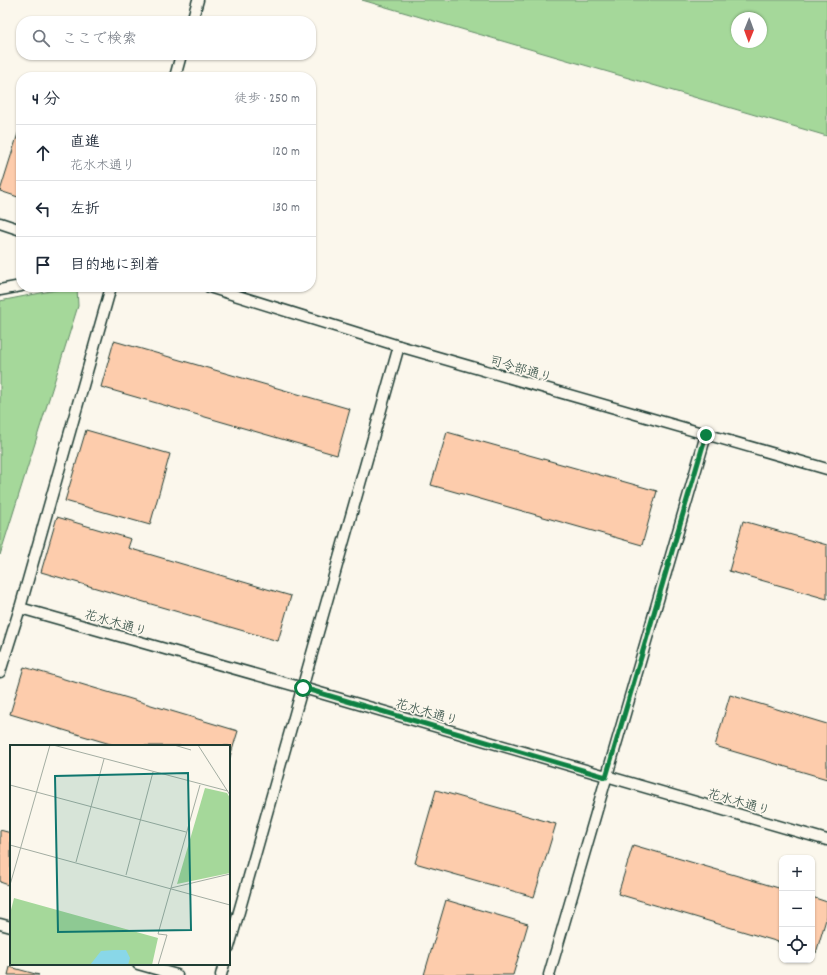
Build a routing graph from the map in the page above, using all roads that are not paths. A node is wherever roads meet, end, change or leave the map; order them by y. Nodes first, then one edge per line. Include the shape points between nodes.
1 (198, 0) edge
2 (193, 16) edge
3 (180, 60) edge
4 (176, 72) edge
5 (0, 223) edge
6 (16, 228) edge
7 (16, 287) edge
8 (0, 290) edge
9 (110, 292) edge
10 (225, 292) edge
11 (399, 346) junction
12 (706, 435) junction
13 (827, 469) edge
14 (20, 608) junction
15 (0, 672) edge
16 (303, 688) junction
17 (606, 777) junction
18 (827, 840) edge
19 (0, 924) edge
20 (10, 928) edge
21 (230, 944) edge
22 (142, 965) edge
23 (224, 965) edge
24 (177, 975) edge
25 (221, 975) edge
26 (549, 975) edge

1 - 2 lane
3 - 4 lane
5 - 6 lane
7 - 8 lane
9 - 14 lane
10 - 11 lane, 司令部通り
11 - 12 lane, 司令部通り
11 - 16 lane
12 - 13 lane, 司令部通り
12 - 17 lane
14 - 15 lane
14 - 16 lane, 花水木通り
16 - 17 lane, 花水木通り
16 - 21 lane
17 - 18 lane, 花水木通り
17 - 26 lane
19 - 20 lane
22 - 24 lane
23 - 25 lane

